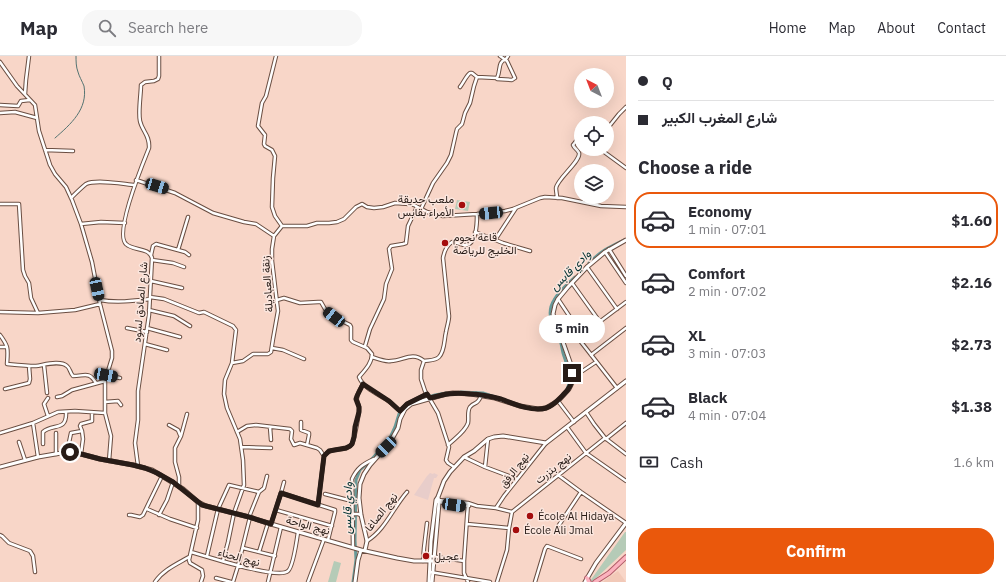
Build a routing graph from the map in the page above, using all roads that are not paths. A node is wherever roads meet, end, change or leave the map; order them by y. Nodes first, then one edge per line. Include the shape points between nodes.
1 (29, 56) edge
2 (159, 56) edge
3 (276, 56) edge
4 (500, 56) edge
5 (507, 58) edge
6 (0, 62) edge
7 (477, 77) junction
8 (497, 78) junction
9 (460, 87) dead end
10 (25, 95) junction
11 (31, 100) junction
12 (0, 105) edge
13 (626, 107) edge
14 (0, 113) edge
15 (37, 118) junction
16 (614, 121) edge
17 (45, 150) junction
18 (73, 151) dead end
19 (579, 156) edge
20 (610, 156) edge
21 (626, 168) edge
22 (136, 180) junction
23 (134, 185) junction
24 (72, 198) junction
25 (557, 198) junction
26 (0, 204) edge
27 (417, 207) junction
28 (626, 207) edge
29 (516, 208) junction
30 (421, 209) junction
31 (477, 214) junction
32 (188, 218) dead end
33 (81, 224) junction
34 (125, 224) junction
35 (282, 226) junction
36 (475, 232) junction
37 (274, 236) junction
38 (495, 240) junction
39 (626, 240) edge
40 (609, 249) junction
41 (178, 250) junction
42 (530, 251) dead end
43 (605, 252) junction
44 (151, 254) junction
45 (189, 255) dead end
46 (152, 260) junction
47 (184, 267) dead end
48 (587, 267) junction
49 (626, 276) edge
50 (151, 282) junction
51 (626, 282) edge
52 (572, 283) junction
53 (182, 288) dead end
54 (150, 298) junction
55 (558, 299) junction
56 (100, 300) junction
57 (277, 300) junction
58 (100, 304) junction
59 (625, 304) edge
60 (617, 309) junction
61 (149, 310) junction
62 (0, 312) edge
63 (38, 313) junction
64 (600, 322) junction
65 (190, 326) dead end
66 (127, 328) dead end
67 (626, 328) edge
68 (147, 330) junction
69 (0, 334) edge
70 (582, 336) junction
71 (180, 337) dead end
72 (145, 344) junction
73 (365, 346) junction
74 (0, 347) edge
75 (7, 347) junction
76 (272, 348) junction
77 (168, 350) dead end
78 (591, 355) junction
79 (372, 357) junction
80 (304, 359) dead end
81 (424, 361) junction
82 (596, 362) junction
83 (232, 363) junction
84 (44, 365) junction
85 (28, 366) junction
86 (106, 375) junction
87 (120, 378) dead end
88 (572, 378) junction
89 (105, 381) junction
90 (626, 381) edge
91 (96, 384) junction
92 (363, 384) junction
93 (617, 388) junction
94 (5, 389) dead end
95 (47, 393) dead end
96 (427, 394) junction
97 (481, 396) junction
98 (57, 397) dead end
99 (48, 398) dead end
100 (430, 398) junction
101 (558, 401) junction
102 (105, 402) junction
103 (121, 404) dead end
104 (66, 412) junction
105 (92, 412) junction
106 (586, 412) junction
107 (105, 413) junction
108 (187, 414) dead end
109 (48, 416) junction
110 (301, 422) dead end
111 (574, 422) junction
112 (33, 423) junction
113 (626, 423) edge
114 (170, 425) dead end
115 (270, 427) junction
116 (567, 427) junction
117 (82, 431) junction
118 (56, 432) dead end
119 (237, 432) junction
120 (0, 433) edge
121 (181, 436) junction
122 (488, 439) junction
123 (605, 439) junction
124 (271, 440) dead end
125 (19, 442) dead end
126 (546, 443) junction
127 (43, 444) dead end
128 (307, 445) junction
129 (448, 445) junction
130 (241, 447) junction
131 (270, 448) dead end
132 (67, 452) junction
133 (586, 453) junction
134 (56, 454) junction
135 (81, 454) junction
136 (626, 454) edge
137 (324, 456) junction
138 (38, 457) junction
139 (464, 457) junction
140 (374, 459) junction
141 (25, 460) junction
142 (109, 461) junction
143 (138, 466) junction
144 (0, 467) edge
145 (454, 467) junction
146 (485, 467) junction
147 (558, 475) junction
148 (162, 476) junction
149 (267, 476) dead end
150 (517, 479) junction
151 (626, 480) edge
152 (173, 482) junction
153 (284, 482) dead end
154 (179, 487) junction
155 (244, 488) junction
156 (259, 492) junction
157 (407, 492) dead end
158 (581, 492) junction
159 (281, 493) junction
160 (325, 494) dead end
161 (438, 500) junction
162 (352, 501) junction
163 (198, 502) junction
164 (318, 505) junction
165 (469, 505) junction
166 (496, 508) junction
167 (146, 509) junction
168 (218, 509) junction
169 (276, 510) junction
170 (512, 512) junction
171 (234, 513) junction
172 (353, 514) junction
173 (129, 515) dead end
174 (159, 515) junction
175 (361, 515) junction
176 (250, 517) junction
177 (427, 523) dead end
178 (626, 523) edge
179 (269, 524) junction
180 (467, 524) junction
181 (559, 525) dead end
182 (332, 526) junction
183 (281, 527) junction
184 (197, 528) junction
185 (509, 528) junction
186 (298, 532) junction
187 (0, 535) edge
188 (324, 539) junction
189 (328, 540) junction
190 (367, 541) junction
191 (353, 547) junction
192 (243, 548) junction
193 (361, 550) junction
194 (366, 550) junction
195 (192, 552) junction
196 (259, 552) junction
197 (207, 556) junction
198 (275, 556) junction
199 (432, 556) junction
200 (190, 557) junction
201 (626, 557) edge
202 (581, 559) dead end
203 (223, 561) junction
204 (432, 561) junction
205 (464, 561) junction
206 (423, 562) junction
207 (238, 566) junction
208 (35, 572) dead end
209 (432, 572) junction
210 (271, 573) junction
211 (216, 578) dead end
212 (467, 580) edge
213 (219, 581) edge
214 (587, 581) edge
215 (597, 581) edge
216 (155, 582) edge
217 (202, 582) edge
218 (232, 582) edge
219 (268, 582) edge
220 (308, 582) edge
221 (355, 582) edge
222 (429, 582) edge
223 (432, 582) edge
224 (490, 582) edge
225 (497, 582) edge
226 (536, 582) edge

1 - 10 street
2 - 22 street, شارع الصادق لسود via 158,79 141,85 140,120 147,135 149,148
3 - 35 street via 258,126 265,135 265,146 272,150 275,156 272,207
4 - 5 street
5 - 8 street via 500,63
5 - 8 street via 515,78
6 - 10 street
7 - 8 street
7 - 9 street via 470,73
7 - 30 street via 463,122 456,133 451,155
10 - 11 street
11 - 12 street via 21,101 19,106
11 - 15 street via 36,107
13 - 16 street
14 - 15 street via 15,112
15 - 17 street
17 - 18 street
17 - 24 street via 52,171 66,186
19 - 25 street via 557,184
20 - 21 street
22 - 23 street, شارع الصادق لسود
22 - 37 street via 175,193 213,213 256,224
23 - 24 street via 94,182 85,185
23 - 34 street, شارع الصادق لسود
24 - 33 street
25 - 28 street via 601,206
25 - 29 street via 540,198
26 - 63 street via 19,204 23,270
27 - 30 street
27 - 35 street via 395,203 374,208 362,204 337,222
27 - 73 street via 408,226 406,243 390,248 392,269 384,299
29 - 31 street
29 - 38 street
30 - 31 street via 443,216
31 - 36 street
32 - 41 street
33 - 34 street
33 - 56 street
34 - 44 street, شارع الصادق لسود via 124,242 130,247
35 - 37 street
36 - 38 street
36 - 81 street via 470,244 452,242 444,253 450,316 439,358
37 - 57 street, زنقة العباديلة via 272,261
38 - 42 street
39 - 40 street
40 - 43 street
40 - 49 street
41 - 44 street via 154,244
41 - 45 street
43 - 48 street
43 - 51 street
44 - 46 street, شارع الصادق لسود
46 - 47 street
46 - 50 street, شارع الصادق لسود
48 - 52 street
48 - 60 street
50 - 53 street
50 - 54 street, شارع الصادق لسود
52 - 55 street
52 - 64 street
54 - 56 street via 112,302
54 - 61 street, شارع الصادق لسود
54 - 83 street via 164,299 199,313 204,312 233,326 236,334
55 - 70 street
55 - 88 street via 553,314 570,362
56 - 58 street
57 - 73 street via 286,298 300,303 321,302 334,317 350,324 353,342
57 - 76 street, زنقة العباديلة via 278,311
58 - 63 street via 75,310
58 - 86 street via 112,351
59 - 60 street
60 - 64 street
61 - 65 street via 174,316
61 - 68 street, شارع الصادق لسود
62 - 63 street
64 - 70 street
66 - 68 street
67 - 78 street
68 - 71 street
68 - 72 street, شارع الصادق لسود
69 - 75 street
70 - 78 street via 580,340
72 - 77 street
72 - 143 street, شارع الصادق لسود via 138,391 135,443
73 - 79 street via 370,350
74 - 75 street
75 - 85 street via 7,364
76 - 80 street
76 - 83 street via 270,354 253,354 243,361
78 - 82 street
79 - 81 street via 390,361 408,356
79 - 92 street via 360,377
81 - 96 street via 421,374
82 - 88 street
82 - 93 street
83 - 119 street via 225,380 224,394
84 - 85 street
84 - 91 street via 65,364 73,376 92,376
84 - 95 street
85 - 94 street via 29,383
86 - 87 street
86 - 89 street
88 - 101 street via 569,389
89 - 91 street
89 - 102 street
90 - 93 street
91 - 98 street
92 - 96 street via 400,411 407,404
92 - 137 street via 356,399 359,412 352,444 346,448 329,451
93 - 106 street
96 - 100 street
97 - 100 street via 453,393
97 - 101 street via 538,409 546,408
97 - 129 street via 479,401 469,408 465,428
99 - 109 street via 44,404
100 - 129 street via 438,412
100 - 140 street via 407,407 392,440
101 - 111 street
102 - 103 street via 118,401
102 - 107 street
104 - 105 street
104 - 109 street
104 - 127 street via 63,424 43,432
105 - 107 street
105 - 117 street via 92,421 81,424
106 - 111 street
106 - 123 street
107 - 142 street via 111,436
108 - 121 street
109 - 112 street
110 - 128 street via 301,430 309,433
111 - 116 street
112 - 120 street
112 - 138 street
113 - 123 street, نهج بنزرت
114 - 121 street via 178,430
115 - 119 street via 256,425
115 - 124 street
115 - 128 street via 290,429 294,445
116 - 126 street
116 - 133 street
117 - 132 street via 71,433
117 - 135 street
118 - 134 street
119 - 130 street
121 - 154 street via 174,452
122 - 126 street via 503,436
122 - 139 street
122 - 146 street
123 - 133 street, نهج بنزرت
123 - 136 street
125 - 141 street
126 - 150 street, نهج الرفق
128 - 137 street via 320,450
129 - 145 street via 446,460
130 - 131 street
130 - 155 street
132 - 134 street, نهج الواحة
132 - 135 street, نهج الواحة
133 - 147 street, نهج بنزرت
133 - 151 street
134 - 138 street, نهج الواحة
135 - 142 street, نهج الواحة
137 - 164 street
138 - 141 street, نهج الواحة
139 - 145 street
139 - 146 street
140 - 162 street via 364,463 352,478
140 - 175 street via 360,484
141 - 144 street, نهج الواحة
142 - 143 street, نهج الواحة
143 - 148 street, نهج الواحة
145 - 161 street via 444,481
146 - 150 street
147 - 158 street
147 - 170 street, نهج بنزرت
148 - 152 street, نهج الواحة
148 - 167 street
149 - 156 street via 264,488
150 - 166 street, نهج الرفق
152 - 154 street, نهج الواحة
152 - 174 street
153 - 159 street
154 - 163 street, نهج الواحة
155 - 156 street
155 - 168 street via 228,485
155 - 171 street
156 - 176 street
157 - 190 street, نهج الصاغا via 391,516
158 - 178 street
158 - 181 street
159 - 164 street
159 - 169 street
160 - 162 street
161 - 165 street
161 - 199 street
162 - 172 street
163 - 168 street, نهج الواحة
163 - 184 street
164 - 182 street via 334,509
165 - 166 street
165 - 180 street
166 - 170 street
167 - 173 street via 140,517
167 - 174 street
168 - 171 street, نهج الواحة
168 - 197 street
169 - 179 street
169 - 182 street
170 - 185 street
171 - 176 street, نهج الواحة
171 - 203 street
172 - 175 street
172 - 191 street
174 - 184 street
175 - 190 street
176 - 179 street, نهج الواحة
176 - 192 street
177 - 206 street
178 - 214 street via 596,563
179 - 183 street, نهج الواحة
179 - 196 street
180 - 185 street
180 - 205 street
182 - 189 street
183 - 186 street, نهج الواحة
183 - 198 street
184 - 195 street
185 - 225 street via 507,550
186 - 188 street, نهج الواحة
186 - 210 street, نهج الحناء via 290,569 282,573
187 - 208 street via 9,544 30,551
188 - 189 street, نهج الواحة
188 - 220 street
189 - 191 street, نهج الواحة
190 - 194 street
191 - 193 street, نهج الواحة
192 - 196 street
192 - 207 street
193 - 194 street, نهج الواحة
193 - 221 street
194 - 206 street, نهج الواحة
195 - 197 street, نهج الحناء
195 - 200 street
196 - 198 street
197 - 203 street, نهج الحناء
198 - 210 street
199 - 204 street
199 - 205 street
200 - 216 street via 160,575
200 - 217 street via 190,563 202,571
201 - 215 main road
202 - 226 street via 547,546
203 - 207 street, نهج الحناء
204 - 206 street, نهج الواحة
204 - 209 street
205 - 212 street
207 - 210 street, نهج الحناء
207 - 218 street
209 - 212 street
209 - 222 street
209 - 223 street
210 - 219 street
211 - 213 street
212 - 224 street
213 - 218 street

